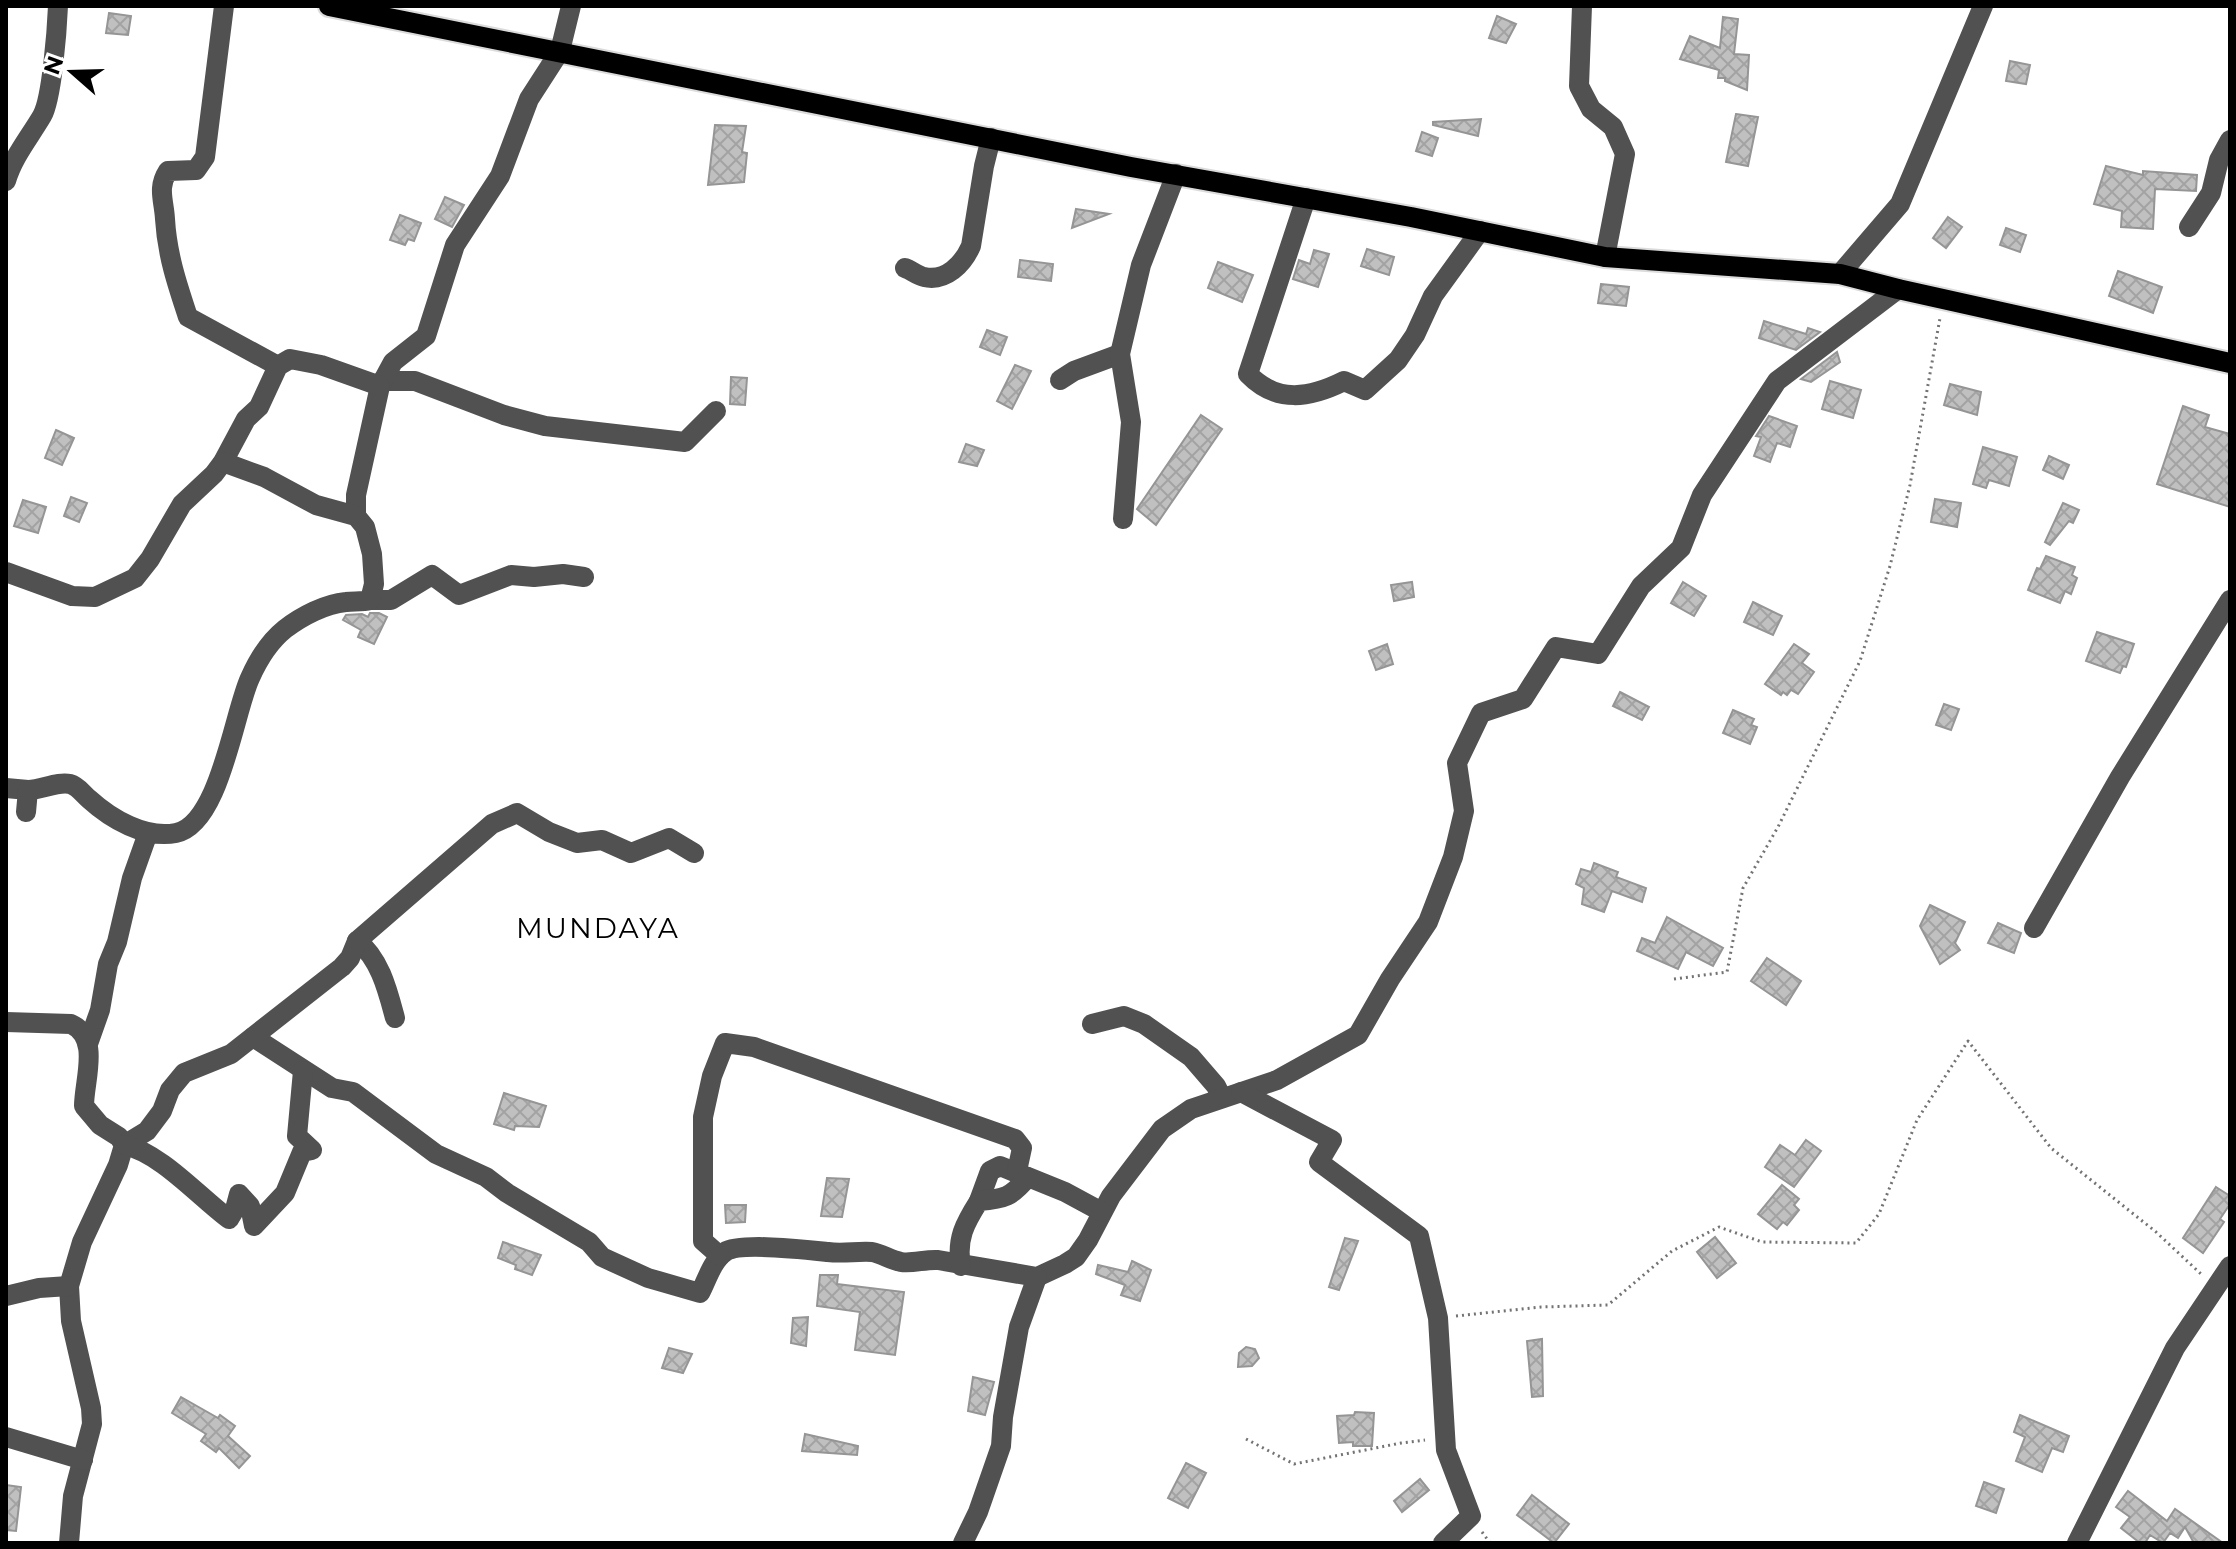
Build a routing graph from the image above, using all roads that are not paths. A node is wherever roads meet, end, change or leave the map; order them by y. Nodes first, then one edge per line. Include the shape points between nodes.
1 (58, 6) edge
2 (224, 6) edge
3 (329, 6) edge
4 (571, 6) edge
5 (1582, 6) edge
6 (1983, 6) edge
7 (560, 51) junction
8 (991, 138) junction
9 (2230, 140) edge
10 (1176, 174) junction
11 (6, 181) edge
12 (1306, 198) junction
13 (2189, 227) dead end
14 (1480, 231) junction
15 (1605, 257) junction
16 (905, 268) dead end
17 (1840, 274) junction
18 (1898, 289) junction
19 (1120, 354) junction
20 (2230, 363) edge
21 (278, 366) junction
22 (1060, 380) dead end
23 (381, 384) junction
24 (716, 411) dead end
25 (223, 462) junction
26 (356, 516) junction
27 (1123, 519) dead end
28 (6, 572) edge
29 (584, 577) dead end
30 (370, 600) junction
31 (2230, 600) edge
32 (6, 788) edge
33 (28, 790) junction
34 (26, 812) dead end
35 (148, 833) junction
36 (694, 853) dead end
37 (2034, 928) dead end
38 (357, 941) junction
39 (395, 1018) dead end
40 (6, 1022) edge
41 (1092, 1024) dead end
42 (253, 1037) junction
43 (88, 1044) junction
44 (303, 1071) junction
45 (1232, 1095) junction
46 (124, 1145) junction
47 (1023, 1174) junction
48 (979, 1201) junction
49 (1102, 1212) junction
50 (720, 1256) junction
51 (961, 1266) junction
52 (2230, 1266) edge
53 (1037, 1277) junction
54 (69, 1286) junction
55 (6, 1296) edge
56 (6, 1437) edge
57 (83, 1460) junction
58 (69, 1543) edge
59 (963, 1543) edge
60 (1443, 1543) edge
61 (2077, 1543) edge

1 - 11 street via 43,114
2 - 21 street via 205,157 196,170 168,171 162,180 165,237 188,317
3 - 7 main road
4 - 7 street
5 - 15 street via 1579,86 1591,109 1613,127 1625,154
6 - 17 street via 1900,204
7 - 8 main road
7 - 23 street via 529,99 500,176 455,245 426,336 393,362
8 - 10 main road
8 - 16 street via 967,256 948,275 925,277
9 - 13 street via 2211,193
10 - 12 main road
10 - 19 street via 1141,265
12 - 14 main road
12 - 14 street via 1248,374 1259,386 1283,396 1323,392 1344,381 1365,390 1383,377
14 - 15 main road
15 - 17 main road
17 - 18 main road
18 - 20 main road
18 - 45 street via 1777,381 1702,495 1681,548 1641,586 1598,654 1556,647 1523,699 1481,713 1457,763 1464,811 1453,857 1428,922 1358,1035 1277,1080
19 - 22 street
19 - 27 street via 1131,422
21 - 23 street via 290,359 305,361
21 - 25 street
23 - 24 street via 415,381 545,426 685,442
23 - 26 street
25 - 26 street via 316,505
25 - 28 street via 182,504 135,578 95,597 72,596
26 - 30 street via 365,527 372,554
29 - 30 street via 511,575 459,595 432,575 391,600
30 - 35 street via 317,609 285,629 250,679 208,803 179,833
31 - 37 street
32 - 33 street
33 - 34 street
33 - 35 street via 67,783 112,817
35 - 43 street
36 - 38 street via 669,838 631,853 602,840 577,843 517,813 477,835
38 - 39 street via 378,967
38 - 42 street via 342,967
40 - 43 street via 71,1024 80,1028
41 - 45 street via 1124,1016 1144,1024
42 - 44 street
42 - 46 street via 231,1054 184,1073 147,1131
43 - 46 street via 84,1106
44 - 46 street via 297,1136 312,1150 302,1152 285,1193 254,1226 250,1206 239,1194 229,1219 155,1159
44 - 50 street via 332,1088 353,1092 436,1154 496,1183 589,1242 602,1257 648,1278 700,1293
45 - 49 street via 1191,1109 1162,1129
45 - 60 street via 1332,1140 1319,1162 1419,1236 1438,1318 1446,1450 1471,1516
46 - 54 street
47 - 48 street via 1014,1193
47 - 48 street via 1000,1166 990,1171
47 - 49 street
47 - 50 street via 1022,1148 1015,1139 754,1047 725,1043 703,1117 703,1241
48 - 51 street via 959,1239
49 - 53 street via 1076,1257
50 - 51 street via 746,1247 817,1249
51 - 53 street
52 - 61 street via 2175,1348
53 - 59 street via 1019,1327 1001,1446
54 - 55 street
54 - 57 street via 71,1321 91,1408
56 - 57 street
57 - 58 street

